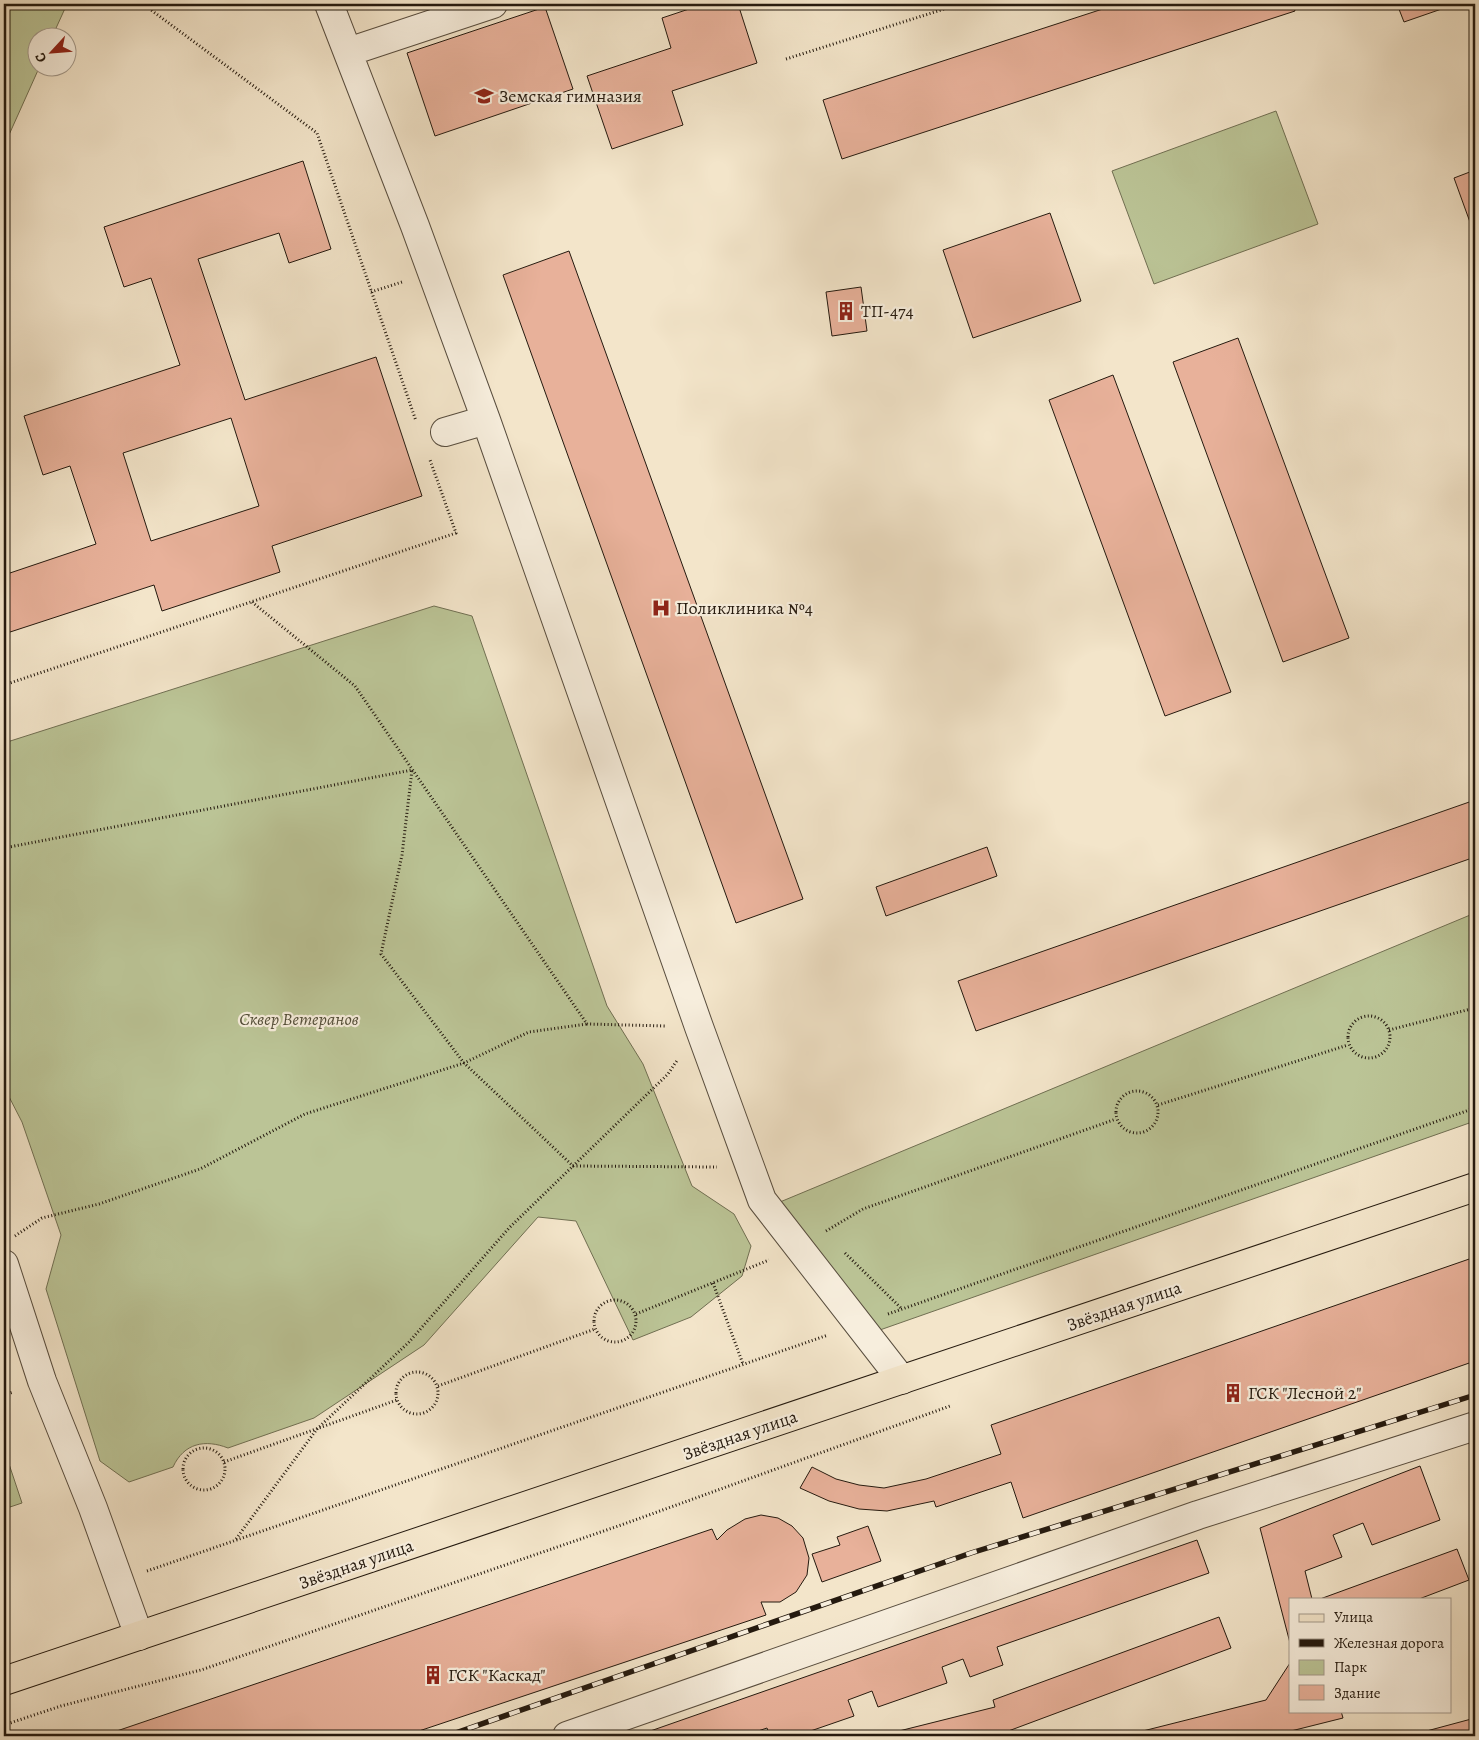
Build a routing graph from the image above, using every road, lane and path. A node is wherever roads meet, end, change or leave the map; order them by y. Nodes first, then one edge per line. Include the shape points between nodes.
1 (143, 4) edge
2 (329, 4) edge
3 (493, 4) edge
4 (960, 4) edge
5 (348, 52) junction
6 (786, 60) dead end
7 (486, 420) junction
8 (417, 422) dead end
9 (445, 432) dead end
10 (430, 459) dead end
11 (252, 602) junction
12 (4, 685) edge
13 (412, 770) junction
14 (4, 848) edge
15 (1475, 1008) edge
16 (587, 1024) junction
17 (699, 1027) junction
18 (1389, 1030) junction
19 (1348, 1045) junction
20 (464, 1063) junction
21 (1158, 1105) junction
22 (1475, 1108) edge
23 (1116, 1119) junction
24 (573, 1166) junction
25 (750, 1167) junction
26 (1475, 1187) edge
27 (832, 1239) dead end
28 (839, 1246) dead end
29 (799, 1248) junction
30 (6, 1252) edge
31 (712, 1283) junction
32 (902, 1309) junction
33 (636, 1314) junction
34 (859, 1324) junction
35 (595, 1329) junction
36 (743, 1364) junction
37 (902, 1380) junction
38 (438, 1386) junction
39 (397, 1400) junction
40 (950, 1406) dead end
41 (1475, 1426) edge
42 (317, 1429) junction
43 (224, 1462) junction
44 (235, 1540) junction
45 (118, 1580) junction
46 (139, 1636) junction
47 (4, 1681) edge
48 (4, 1725) edge
49 (567, 1736) edge

1 - 8 path via 317,133
2 - 5 lane
3 - 5 lane
4 - 6 path
5 - 7 lane
7 - 9 lane
7 - 17 lane
10 - 11 path via 456,533
11 - 12 path
11 - 13 path via 355,686
13 - 14 path
13 - 16 path
13 - 20 path via 402,855 381,954
15 - 18 path
16 - 17 path
16 - 20 path via 529,1032
17 - 24 path via 668,1074
17 - 25 lane
18 - 19 path via 1378,1018 1361,1017 1349,1028
18 - 19 path via 1388,1047 1376,1058 1359,1057
19 - 21 path
20 - 24 path
20 - 30 path via 305,1114 200,1169 99,1204 42,1218
21 - 23 path via 1146,1092 1130,1091 1117,1103
21 - 23 path via 1157,1122 1144,1133 1128,1132
22 - 32 path
23 - 27 path via 863,1209 825,1232
24 - 25 path
24 - 42 path via 509,1228 409,1342
25 - 29 lane via 762,1200
26 - 37 main road, Звёздная улица
28 - 32 path
29 - 31 path
29 - 34 lane
30 - 45 lane via 42,1381
31 - 33 path
31 - 36 path
32 - 34 path
33 - 35 path via 635,1330 623,1342 607,1341
33 - 35 path via 625,1301 608,1301 596,1312
34 - 36 path
34 - 37 lane
35 - 38 path
36 - 44 path
37 - 46 main road, Звёздная улица
38 - 39 path via 437,1402 425,1413 408,1412
38 - 39 path via 426,1373 410,1372 398,1383
39 - 42 path
40 - 48 path via 624,1524 201,1670 62,1706
41 - 49 lane via 1198,1516
42 - 43 path
42 - 44 path
43 - 43 path via 223,1478 211,1490 195,1489 183,1476 184,1460 196,1448 213,1450
44 - 45 path
45 - 46 lane
46 - 47 main road, Звёздная улица

